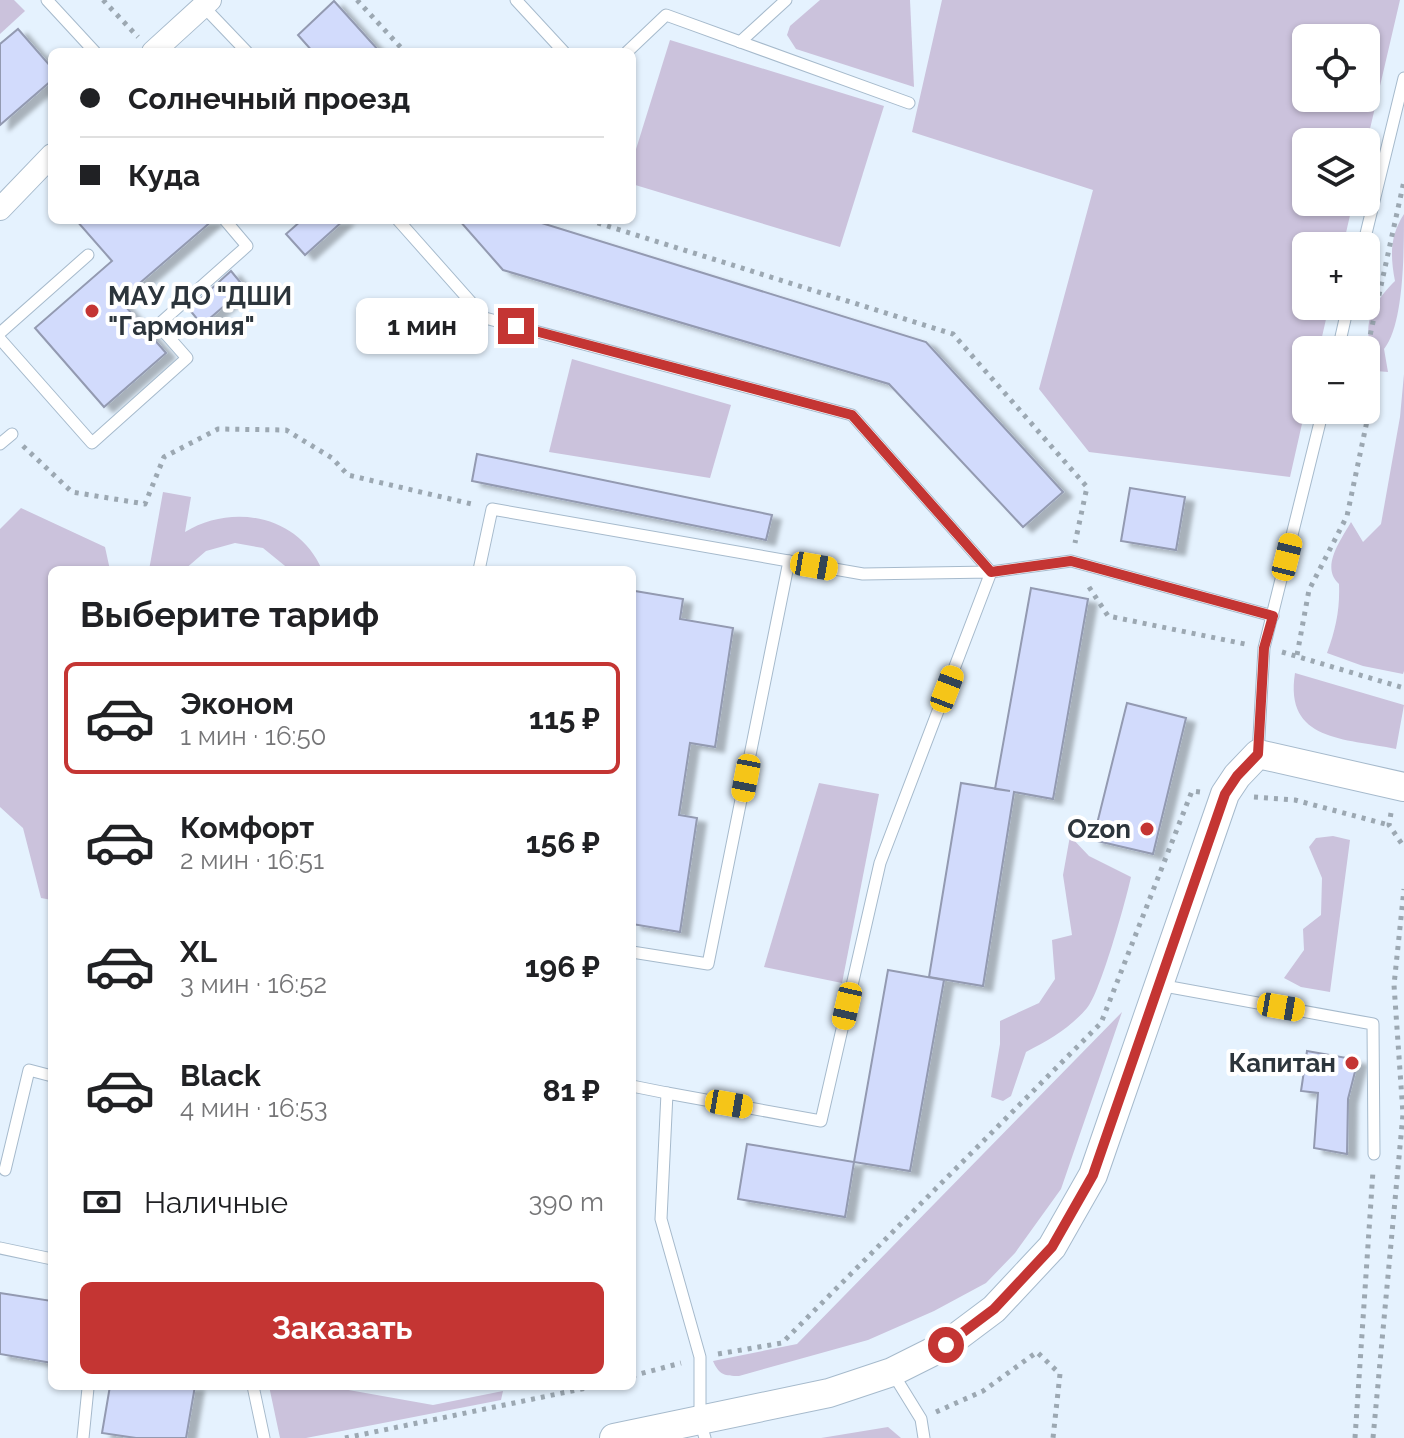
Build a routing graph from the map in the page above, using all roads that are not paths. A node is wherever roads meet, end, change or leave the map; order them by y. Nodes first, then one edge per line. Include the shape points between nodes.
1 (47, 0) edge
2 (516, 0) edge
3 (786, 0) edge
4 (207, 3) edge
5 (740, 42) junction
6 (147, 47) edge
7 (91, 48) edge
8 (244, 48) edge
9 (560, 48) edge
10 (631, 48) edge
11 (1404, 78) edge
12 (909, 103) dead end
13 (48, 159) edge
14 (0, 209) edge
15 (228, 224) edge
16 (402, 224) edge
17 (1366, 232) edge
18 (88, 255) dead end
19 (0, 333) edge
20 (0, 339) edge
21 (1320, 424) edge
22 (12, 434) road end
23 (0, 444) edge
24 (789, 561) junction
25 (480, 566) edge
26 (991, 572) junction
27 (1273, 616) junction
28 (1258, 754) junction
29 (1404, 787) edge
30 (636, 953) edge
31 (1158, 985) junction
32 (48, 1075) edge
33 (636, 1087) edge
34 (667, 1093) junction
35 (1374, 1154) road end
36 (5, 1170) dead end
37 (0, 1248) edge
38 (48, 1258) edge
39 (892, 1372) junction
40 (88, 1390) edge
41 (254, 1390) edge
42 (702, 1430) edge
43 (83, 1438) edge
44 (264, 1438) edge
45 (614, 1438) edge
46 (924, 1438) edge

1 - 7 lane
2 - 9 lane
3 - 5 lane
4 - 6 street
4 - 8 lane
5 - 10 lane via 666,15
5 - 12 lane
11 - 17 lane
13 - 14 street
15 - 20 lane via 247,246 158,325 187,358 92,443
16 - 26 lane via 485,318 852,415
18 - 19 lane
21 - 27 lane
22 - 23 lane
24 - 25 lane via 492,509
24 - 26 lane via 863,574
24 - 30 lane via 708,964
26 - 27 lane via 1071,561
26 - 34 lane via 880,863 821,1121
27 - 28 lane via 1264,648
28 - 29 street
28 - 31 street via 1225,794
31 - 35 lane via 1373,1024
31 - 39 street via 1093,1175 1052,1247 994,1309 946,1345
32 - 36 lane via 29,1070
33 - 34 lane
34 - 42 lane via 661,1219 700,1357
37 - 38 lane
39 - 42 street
39 - 46 lane via 921,1419
40 - 43 lane
41 - 44 lane
42 - 45 street

